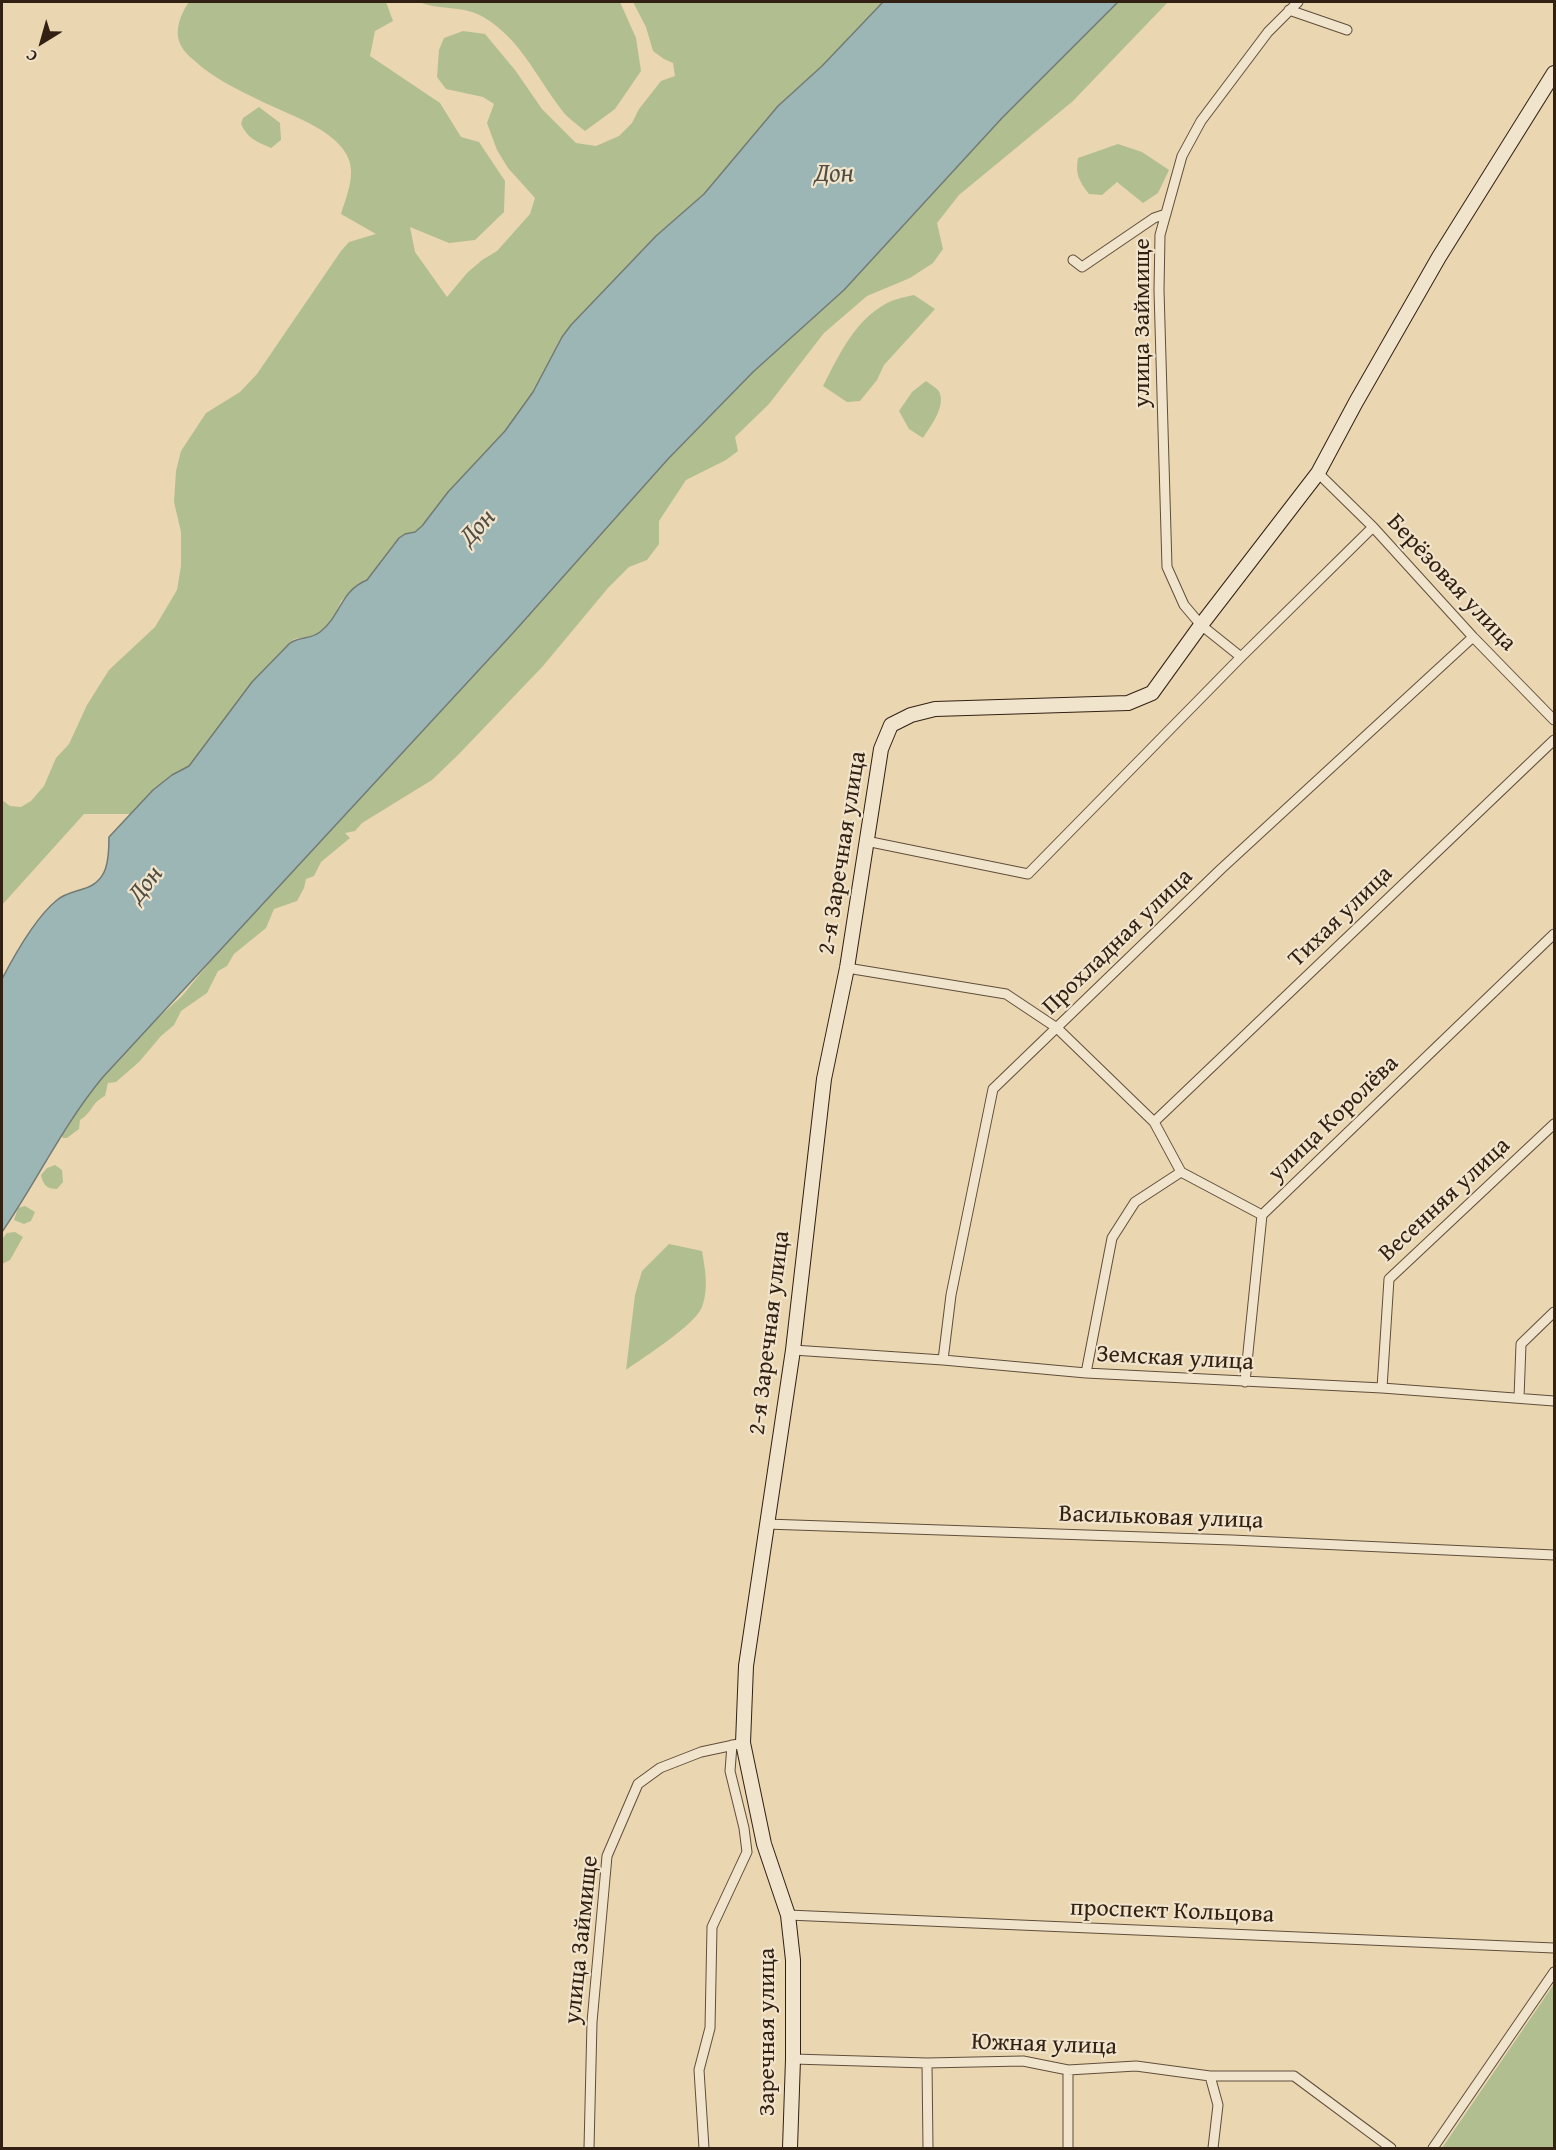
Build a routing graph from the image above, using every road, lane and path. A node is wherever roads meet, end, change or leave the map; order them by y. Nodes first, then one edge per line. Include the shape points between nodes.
1 (1298, 2) edge
2 (1289, 10) junction
3 (1347, 30) dead end
4 (1554, 73) edge
5 (1166, 214) junction
6 (1073, 260) dead end
7 (1318, 473) junction
8 (1373, 527) junction
9 (1201, 625) junction
10 (1473, 637) junction
11 (1241, 657) junction
12 (1554, 720) edge
13 (1554, 740) edge
14 (866, 841) junction
15 (1554, 934) edge
16 (847, 968) junction
17 (1057, 1028) junction
18 (1154, 1122) junction
19 (1554, 1124) edge
20 (1181, 1172) junction
21 (1262, 1215) junction
22 (1554, 1312) edge
23 (793, 1350) junction
24 (943, 1360) junction
25 (1086, 1373) junction
26 (1245, 1382) junction
27 (1382, 1388) junction
28 (1519, 1398) junction
29 (1554, 1401) edge
30 (766, 1524) junction
31 (1554, 1555) edge
32 (738, 1744) junction
33 (788, 1915) junction
34 (1554, 1948) edge
35 (1554, 1972) edge
36 (793, 2059) junction
37 (927, 2063) junction
38 (1068, 2070) junction
39 (1210, 2076) junction
40 (589, 2148) edge
41 (704, 2148) edge
42 (790, 2148) edge
43 (928, 2148) edge
44 (1068, 2148) edge
45 (1213, 2148) edge
46 (1390, 2148) edge
47 (1433, 2148) edge

1 - 2 street, улица Займище
2 - 3 street
2 - 5 street, улица Займище via 1201,121 1182,156
4 - 7 street, 2-я Заречная улица via 1439,257
5 - 6 street via 1154,218 1082,267
5 - 9 street, улица Займище via 1160,235 1159,290 1167,567 1184,605
7 - 8 street, Берёзовая улица
7 - 9 street, 2-я Заречная улица
8 - 10 street, Берёзовая улица
8 - 11 street
9 - 11 street, улица Займище
9 - 14 street, 2-я Заречная улица via 1152,693 1128,703 935,709 891,725 881,749
10 - 12 street, Берёзовая улица
10 - 17 street, Прохладная улица via 1221,869
11 - 14 street via 1028,874
13 - 18 street, Тихая улица
14 - 16 street, 2-я Заречная улица
15 - 21 street, улица Королёва
16 - 17 street via 1006,994
16 - 23 street, 2-я Заречная улица via 824,1079
17 - 18 street
17 - 24 street, Прохладная улица via 993,1089 951,1295
18 - 20 street
19 - 27 street, Весенняя улица via 1389,1279
20 - 21 street
20 - 25 street via 1135,1202 1112,1238
21 - 26 street, улица Королёва
22 - 28 street via 1521,1344
23 - 24 street, Земская улица
23 - 30 street, 2-я Заречная улица
24 - 25 street, Земская улица
25 - 26 street, Земская улица
26 - 27 street, Земская улица
27 - 28 street, Земская улица
28 - 29 street, Земская улица
30 - 31 street, Васильковая улица
30 - 32 street, 2-я Заречная улица
32 - 33 street, Заречная улица via 764,1844
32 - 40 street, улица Займище via 670,1764 638,1784 607,1856 592,2022
32 - 41 street via 730,1771 747,1852 712,1927 710,2028 699,2070
33 - 34 street, проспект Кольцова
33 - 36 street, Заречная улица via 793,1960
35 - 47 street
36 - 37 street, Южная улица
36 - 42 street, Заречная улица
37 - 38 street, Южная улица via 1023,2061
37 - 43 street
38 - 39 street, Южная улица via 1136,2067
38 - 44 street
39 - 45 street via 1218,2105
39 - 46 street, Южная улица via 1294,2076

